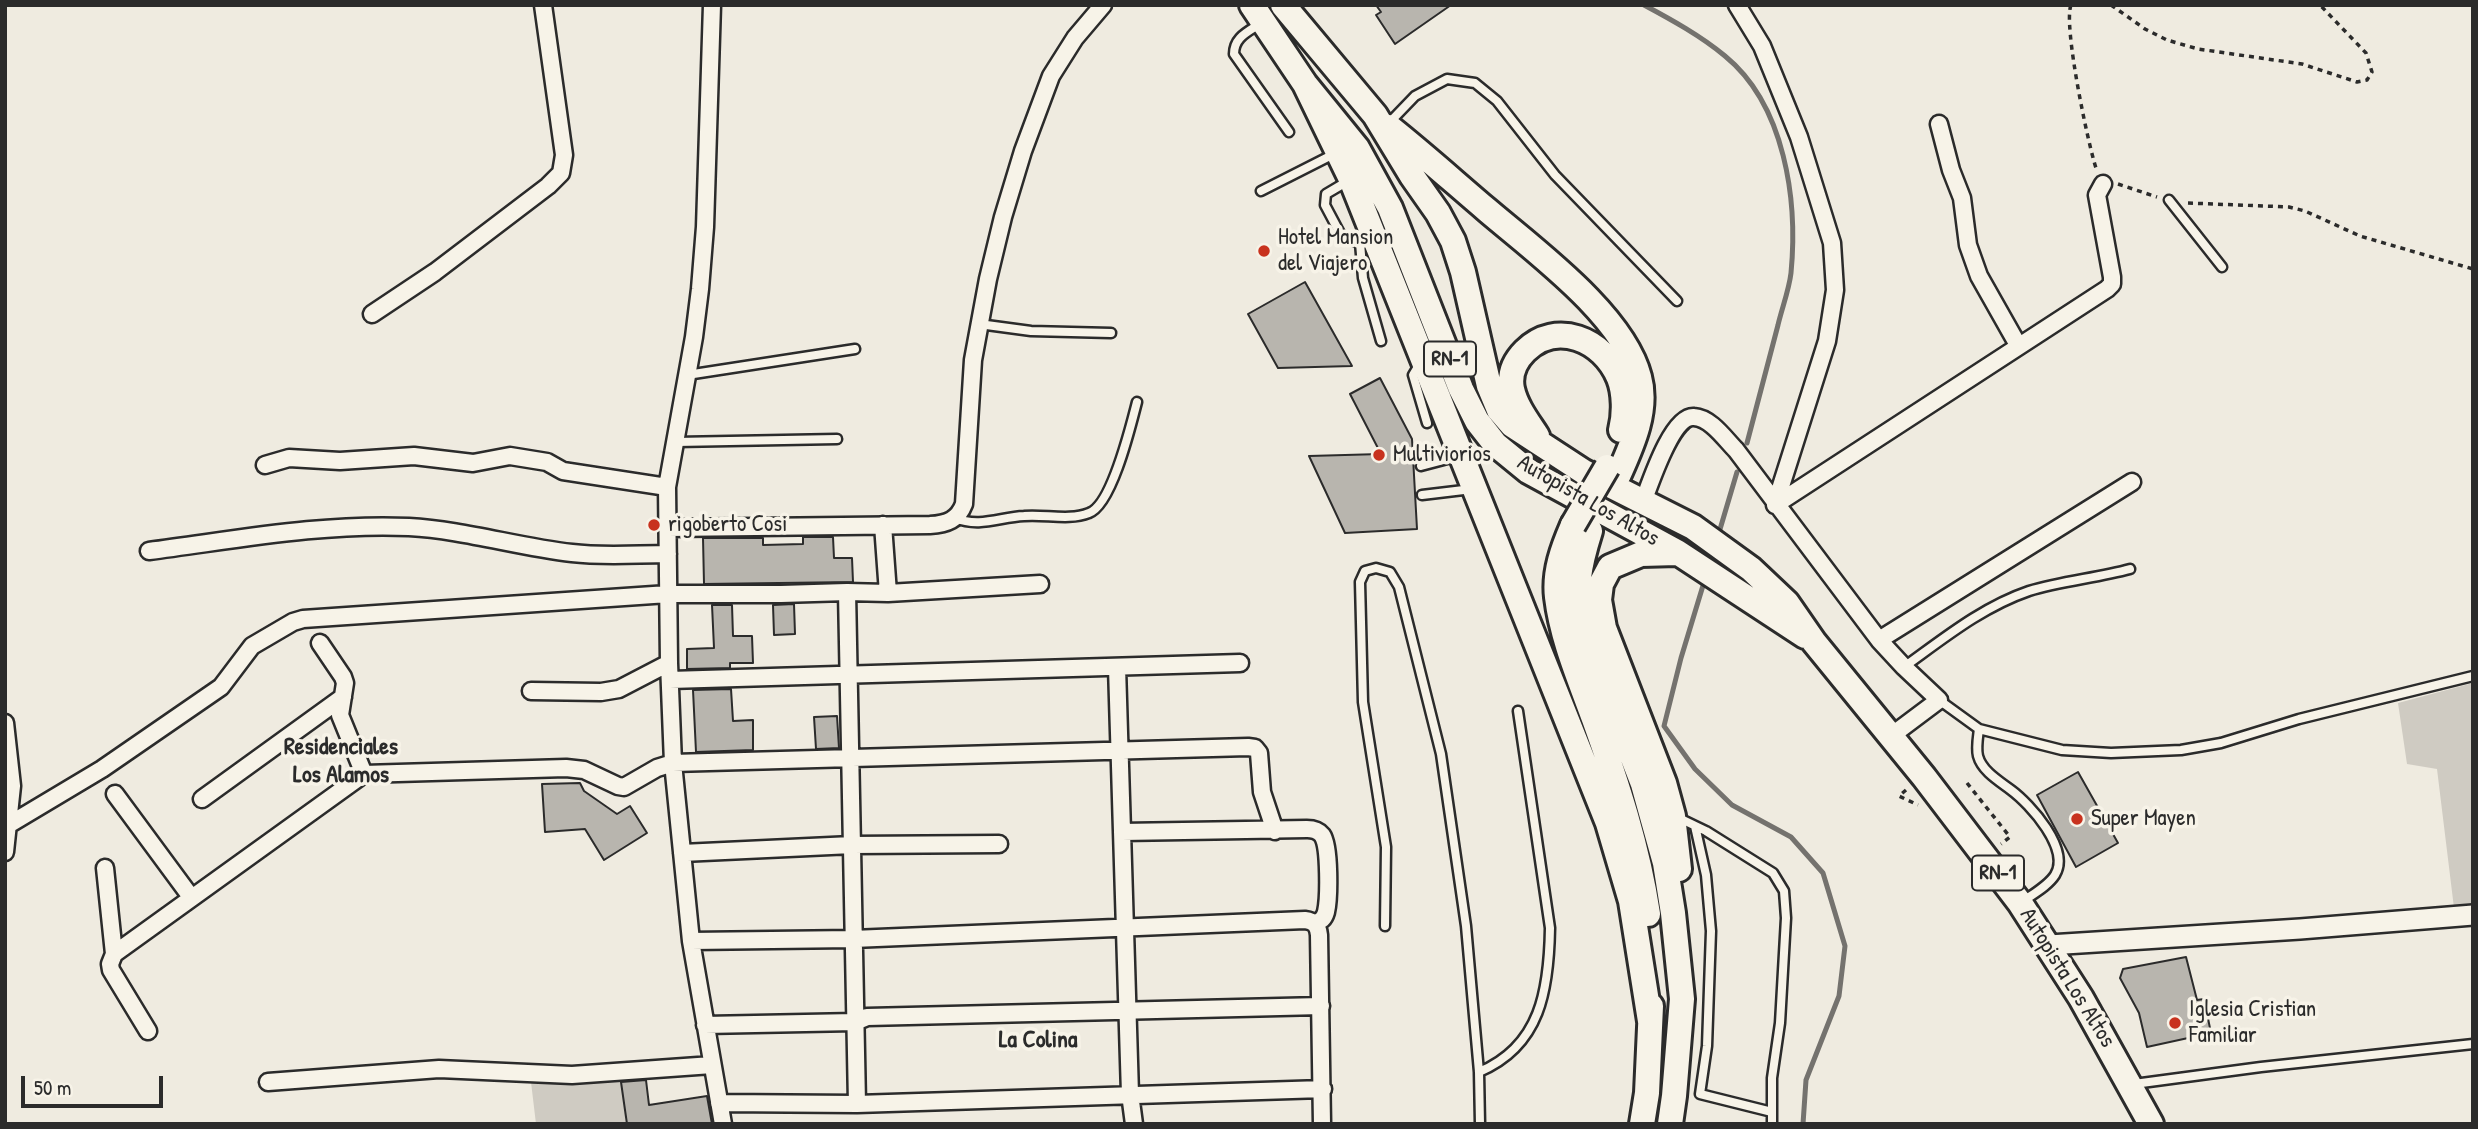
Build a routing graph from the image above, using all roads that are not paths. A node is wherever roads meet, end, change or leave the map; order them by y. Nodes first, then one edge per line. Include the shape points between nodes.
1 (542, 5) edge
2 (712, 5) edge
3 (1103, 5) edge
4 (1737, 5) edge
5 (1285, 6) edge
6 (1258, 13) edge
7 (1305, 84) junction
8 (1381, 120) junction
9 (1939, 124) dead end
10 (1289, 132) dead end
11 (1337, 152) junction
12 (1351, 180) junction
13 (2103, 184) road end
14 (1261, 191) dead end
15 (2169, 200) road end
16 (1367, 240) junction
17 (2222, 267) dead end
18 (1677, 301) dead end
19 (372, 314) dead end
20 (978, 324) junction
21 (1111, 333) dead end
22 (1381, 341) dead end
23 (2018, 345) junction
24 (855, 349) dead end
25 (1426, 363) junction
26 (687, 375) junction
27 (1137, 402) dead end
28 (1427, 423) dead end
29 (837, 439) dead end
30 (676, 442) junction
31 (1543, 446) junction
32 (1462, 455) junction
33 (265, 465) dead end
34 (1421, 466) dead end
35 (1613, 470) junction
36 (2132, 482) dead end
37 (667, 487) junction
38 (1475, 489) junction
39 (1422, 495) dead end
40 (1643, 502) junction
41 (1775, 505) junction
42 (955, 518) junction
43 (883, 525) junction
44 (668, 528) junction
45 (1581, 528) junction
46 (149, 551) dead end
47 (668, 554) junction
48 (1680, 554) junction
49 (2130, 569) dead end
50 (1040, 584) dead end
51 (847, 592) junction
52 (888, 593) junction
53 (668, 594) junction
54 (1879, 640) junction
55 (1814, 642) junction
56 (320, 643) dead end
57 (1240, 663) dead end
58 (1117, 667) junction
59 (1904, 667) junction
60 (669, 672) junction
61 (848, 675) junction
62 (2473, 676) edge
63 (531, 691) dead end
64 (343, 697) junction
65 (1939, 700) junction
66 (1518, 711) dead end
67 (5, 723) edge
68 (1979, 729) junction
69 (1891, 736) junction
70 (1119, 751) junction
71 (850, 757) junction
72 (673, 763) junction
73 (364, 774) junction
74 (115, 794) dead end
75 (202, 799) dead end
76 (1684, 821) junction
77 (10, 824) junction
78 (1275, 831) junction
79 (1122, 832) junction
80 (999, 844) dead end
81 (852, 845) junction
82 (5, 852) edge
83 (682, 853) junction
84 (106, 868) dead end
85 (191, 897) junction
86 (2020, 903) junction
87 (2473, 915) edge
88 (1315, 923) junction
89 (1385, 926) dead end
90 (1125, 928) junction
91 (853, 939) junction
92 (691, 941) junction
93 (2049, 945) junction
94 (114, 954) junction
95 (1682, 999) junction
96 (1321, 1006) junction
97 (1127, 1010) junction
98 (1650, 1021) junction
99 (855, 1022) junction
100 (705, 1025) junction
101 (148, 1031) dead end
102 (2473, 1044) edge
103 (712, 1065) junction
104 (1479, 1072) junction
105 (268, 1082) dead end
106 (2131, 1084) junction
107 (1322, 1089) junction
108 (1130, 1094) junction
109 (719, 1103) junction
110 (857, 1104) junction
111 (1772, 1112) junction
112 (723, 1124) edge
113 (1134, 1124) edge
114 (1322, 1124) edge
115 (1480, 1124) edge
116 (1642, 1124) edge
117 (1670, 1124) edge
118 (1772, 1124) edge
119 (2151, 1124) edge

1 - 19 street via 564,155 561,173 436,272
2 - 26 street via 705,227
3 - 20 street via 1060,59 1042,96 1003,217
4 - 41 street via 1762,46 1799,137 1832,243 1835,290 1826,341
5 - 8 main road, RN-1
6 - 7 main road, RN-1
6 - 10 lane via 1234,44 1234,54
7 - 11 main road
7 - 48 main road, Autopista Los Altos / RN-1 via 1357,148 1390,208 1461,389 1495,444 1528,471
8 - 18 lane via 1447,79 1475,83 1497,101 1555,175
8 - 31 main road, Autopista Los Altos / RN-1 via 1453,241 1499,410
8 - 35 main road via 1583,295 1627,346 1639,377 1640,405 1632,446
9 - 23 street via 1962,198 1975,265
11 - 12 main road
11 - 14 lane
12 - 16 main road
12 - 16 lane via 1326,194 1325,205 1342,237
13 - 23 street via 2098,200 2112,284
15 - 17 lane
16 - 22 lane via 1363,278
16 - 25 main road
20 - 21 lane
20 - 42 street via 964,504
23 - 41 street
24 - 26 lane
25 - 28 lane via 1413,375
25 - 32 main road
26 - 30 street
27 - 42 lane via 1106,494 1093,512 989,523
29 - 30 lane
30 - 37 street
31 - 35 main road via 1517,404 1511,375 1517,359 1534,341 1555,334 1580,337 1601,351 1619,377 1624,401
31 - 40 main road, Autopista Los Altos / RN-1
32 - 34 lane
32 - 38 main road
33 - 37 street via 289,458 340,461 414,456 473,463 510,456 547,462 563,471
35 - 45 main road, bridge
36 - 54 street
37 - 44 street
38 - 39 lane
38 - 98 main road via 1608,823 1631,901
40 - 41 street via 1675,428 1693,416 1736,450
40 - 55 main road, Autopista Los Altos / RN-1 via 1693,527 1751,569 1787,603
41 - 54 street
42 - 43 street via 941,525
43 - 44 street
43 - 52 street
44 - 47 street
45 - 95 main road via 1577,588 1582,626 1643,783 1665,863
45 - 98 main road via 1558,568 1556,596 1566,641 1630,825 1643,880 1652,951
46 - 47 street via 369,526 412,527 571,553
47 - 53 street
48 - 55 main road, Autopista Los Altos / RN-1
48 - 76 main road via 1641,554 1610,567 1599,600 1604,628 1664,783
49 - 59 lane via 2008,599 1957,628
50 - 52 street
51 - 52 street
51 - 53 street
51 - 61 street
53 - 60 street
53 - 77 street via 293,622 252,646 221,687 102,769
54 - 59 street
55 - 69 main road, Autopista Los Altos / RN-1
56 - 64 street via 343,677
57 - 58 street
58 - 61 street
58 - 70 street
59 - 65 street
60 - 61 street
60 - 63 street via 601,692
60 - 72 street
61 - 71 street
62 - 68 lane via 2180,750 2086,753
64 - 73 street via 340,715
64 - 75 street
65 - 68 lane
65 - 69 street
66 - 104 lane via 1548,906 1550,957 1545,989 1525,1038 1512,1054
67 - 77 street via 12,786
68 - 86 lane via 1978,756 1986,769 2027,803 2058,853 2057,873
69 - 86 main road, Autopista Los Altos / RN-1
70 - 71 street
70 - 78 street via 1255,748 1262,792
70 - 79 street
71 - 72 street
71 - 81 street
72 - 73 street via 624,786 566,768
72 - 83 street
73 - 85 street
74 - 85 street
76 - 95 main road
76 - 111 lane via 1773,873 1784,891
76 - 111 lane via 1706,875 1711,931 1707,1046 1700,1094
77 - 82 street
78 - 79 street
78 - 88 street via 1313,829 1325,842 1326,909 1323,919
79 - 90 street
80 - 81 street
81 - 83 street
81 - 91 street
83 - 92 street
84 - 94 street
85 - 94 street
86 - 93 main road, Autopista Los Altos / RN-1
87 - 93 street
88 - 90 street via 1305,919
88 - 96 street
89 - 104 lane via 1386,847 1362,689 1360,582 1365,571 1376,568 1390,572 1399,587 1441,754 1466,926
90 - 91 street
90 - 97 street
91 - 92 street
91 - 99 street
92 - 100 street
93 - 106 main road, Autopista Los Altos / RN-1
94 - 101 street via 111,970
95 - 117 main road
96 - 97 street
96 - 107 street
97 - 99 street via 867,1017
97 - 108 street
98 - 116 main road
99 - 100 street
99 - 110 street
100 - 103 street
102 - 106 lane
103 - 105 street via 572,1075 439,1069
103 - 109 street
104 - 115 lane
106 - 119 main road, Autopista Los Altos / RN-1
107 - 108 street
107 - 114 street
108 - 110 street
108 - 113 street
109 - 110 street
109 - 112 street
111 - 118 lane

